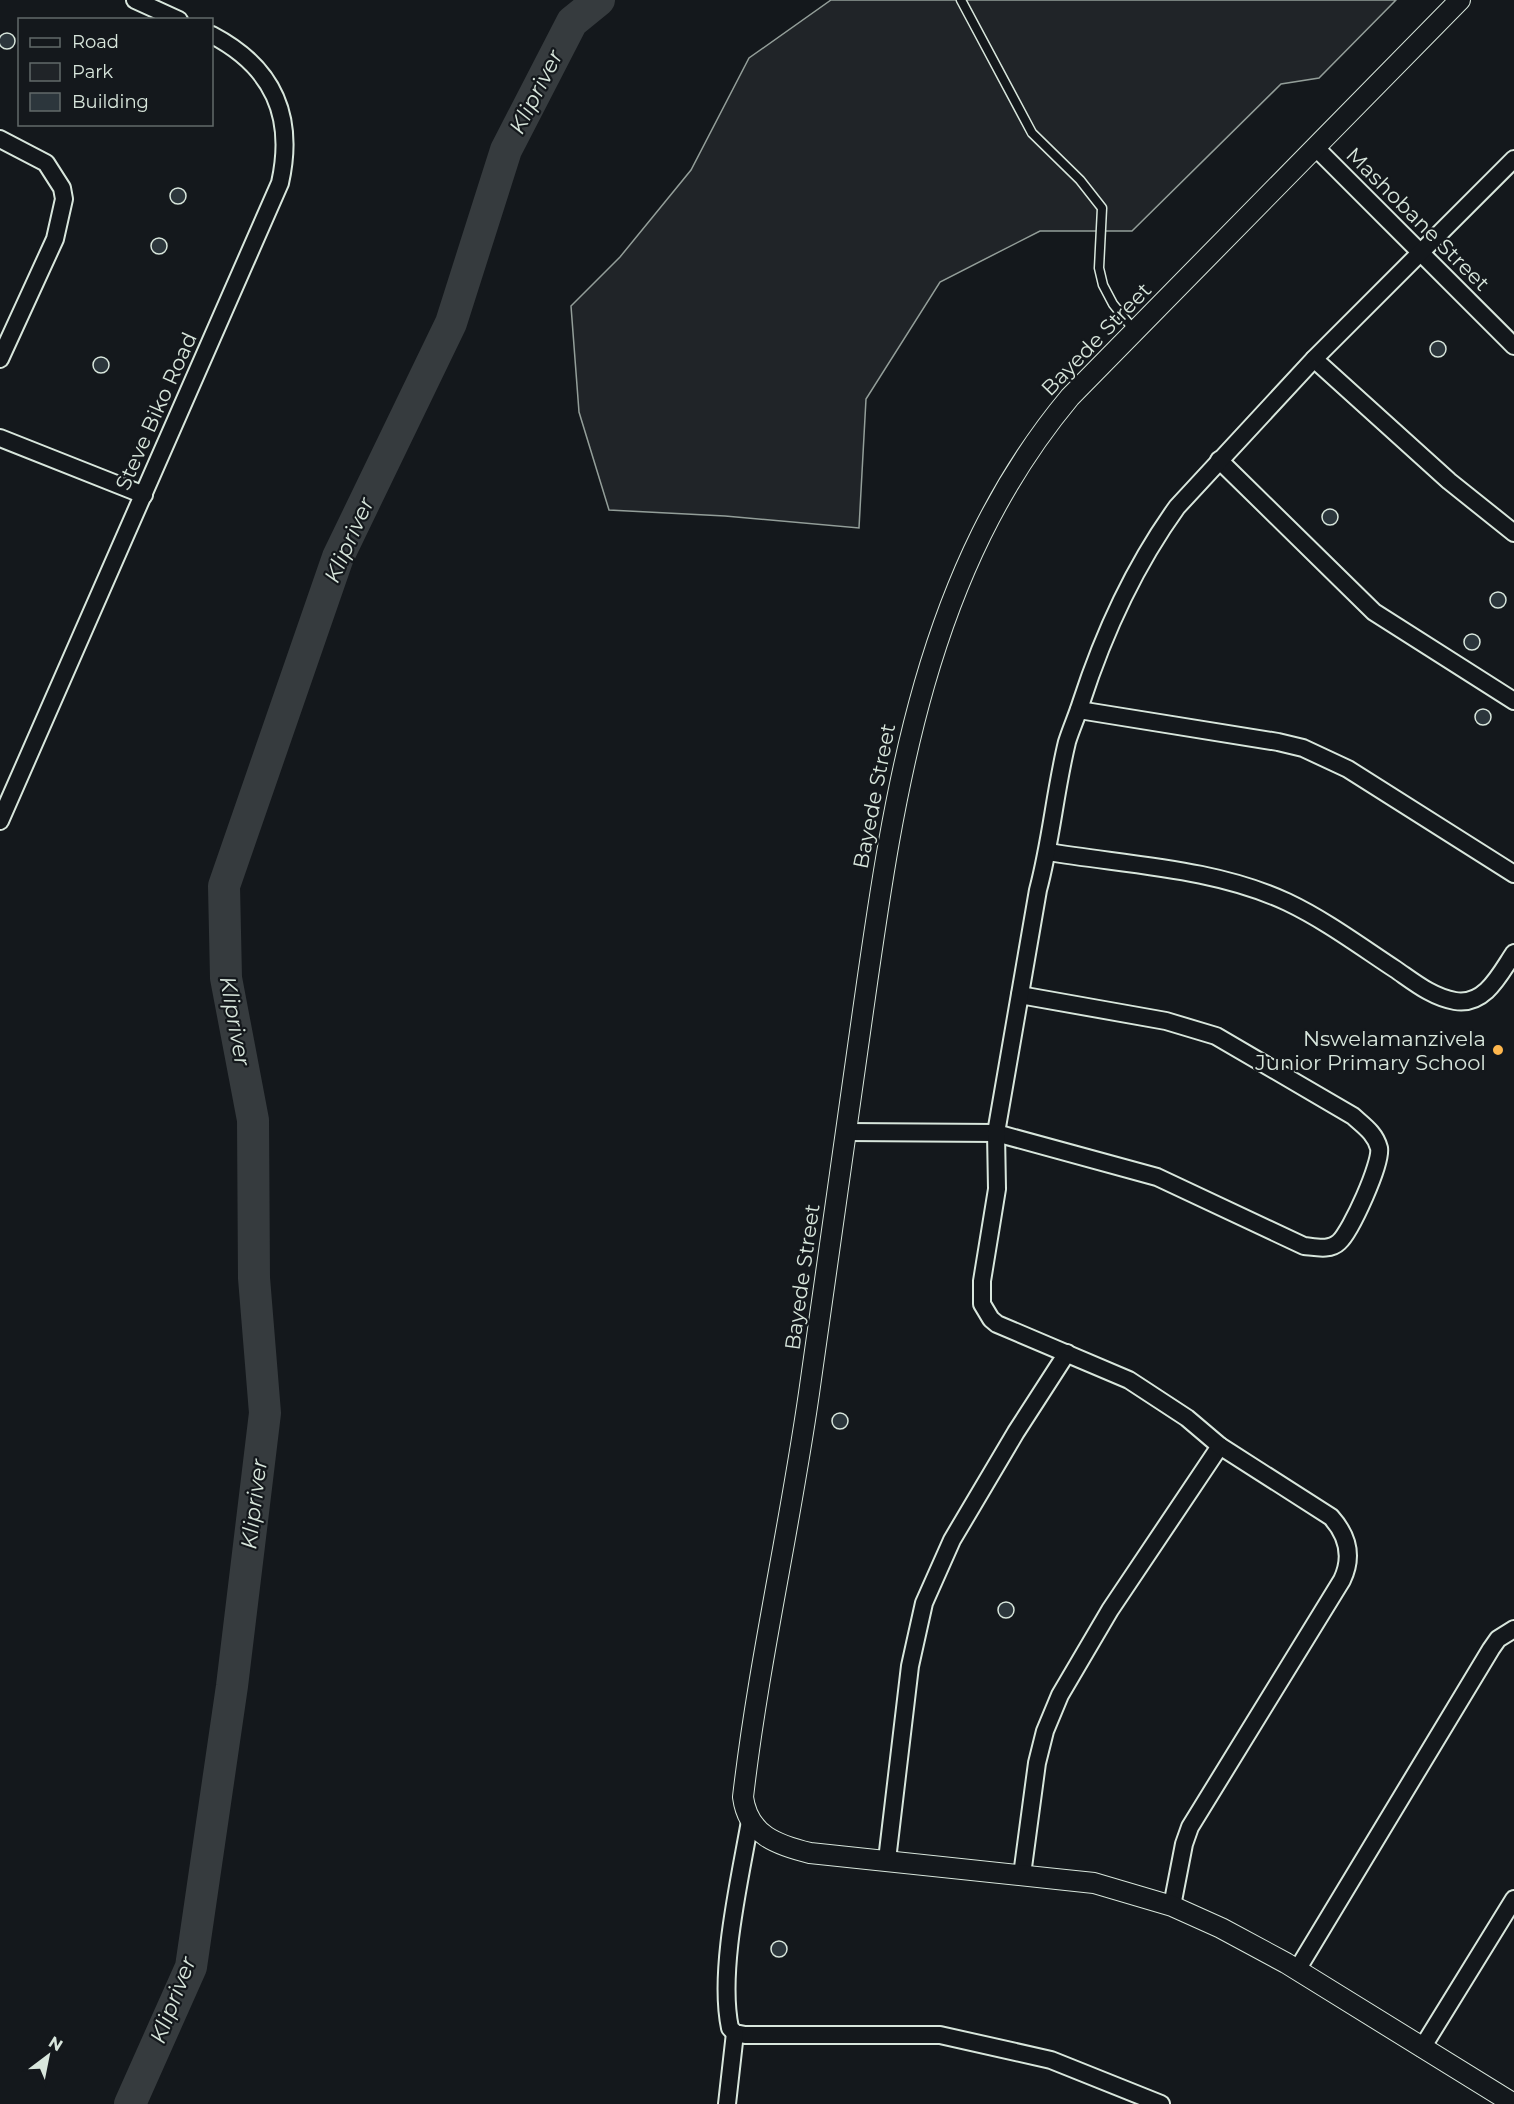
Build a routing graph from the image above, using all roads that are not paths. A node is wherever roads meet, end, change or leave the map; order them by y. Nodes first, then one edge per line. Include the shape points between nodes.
1 (135, 0) edge
2 (961, 0) edge
3 (1460, 0) edge
4 (175, 18) edge
5 (213, 35) edge
6 (0, 139) edge
7 (1317, 148) junction
8 (1514, 159) edge
9 (1419, 253) junction
10 (1135, 332) junction
11 (1514, 346) edge
12 (0, 359) edge
13 (1314, 359) junction
14 (0, 438) edge
15 (1220, 460) junction
16 (144, 495) junction
17 (1514, 533) edge
18 (1514, 701) edge
19 (1079, 710) junction
20 (0, 820) edge
21 (1048, 852) junction
22 (1514, 874) edge
23 (1514, 953) edge
24 (1020, 994) junction
25 (996, 1133) junction
26 (846, 1140) junction
27 (1067, 1353) junction
28 (1220, 1446) junction
29 (1514, 1629) edge
30 (750, 1821) junction
31 (887, 1860) junction
32 (1022, 1875) junction
33 (1514, 1899) edge
34 (1172, 1906) junction
35 (1297, 1970) junction
36 (735, 2033) junction
37 (1422, 2048) junction
38 (727, 2104) edge
39 (1161, 2104) edge
40 (1514, 2104) edge

1 - 4 street
2 - 10 lane via 1032,133 1080,180 1102,208 1099,249 1103,285
3 - 7 street, Bayede Street
5 - 16 street, Steve Biko Road via 244,56 271,86 284,126 284,164 280,183
6 - 12 street via 46,163 57,178 64,199 55,239
7 - 9 street, Mashobane Street
7 - 10 street, Bayede Street
8 - 9 street
9 - 11 street, Mashobane Street
9 - 13 street
10 - 26 street, Bayede Street via 1070,397 1031,446 985,526 941,628 920,693 887,846
13 - 15 street
13 - 17 street via 1449,481
14 - 16 street
15 - 18 street via 1374,612
15 - 19 street via 1177,507 1139,562 1113,614
16 - 20 street, Steve Biko Road
19 - 21 street via 1067,741
19 - 22 street via 1303,748 1348,769
21 - 23 street via 1217,879 1259,891 1320,920 1433,994 1456,1001 1475,998 1489,990
21 - 24 street
24 - 25 street
24 - 25 street via 1166,1021 1225,1040 1353,1116 1373,1133 1379,1150 1377,1165 1347,1231 1338,1243 1322,1248 1304,1246 1157,1177
25 - 26 street
25 - 27 street via 997,1189 982,1304 997,1324
26 - 30 street, Bayede Street via 806,1417 744,1788 744,1806
27 - 28 street via 1129,1380 1187,1418
27 - 31 street via 952,1540 924,1603 910,1666
28 - 32 street via 1110,1610 1060,1695 1037,1763
28 - 34 street via 1331,1517 1345,1539 1349,1562 1342,1580 1190,1827
29 - 35 street via 1491,1649
30 - 31 street via 762,1835 784,1846 810,1853
30 - 36 street via 731,1935 727,2006 730,2028
31 - 32 street
32 - 34 street via 1094,1883
33 - 37 street
34 - 35 street
35 - 37 street
36 - 38 street
36 - 39 street via 951,2037 1051,2060
37 - 40 street

